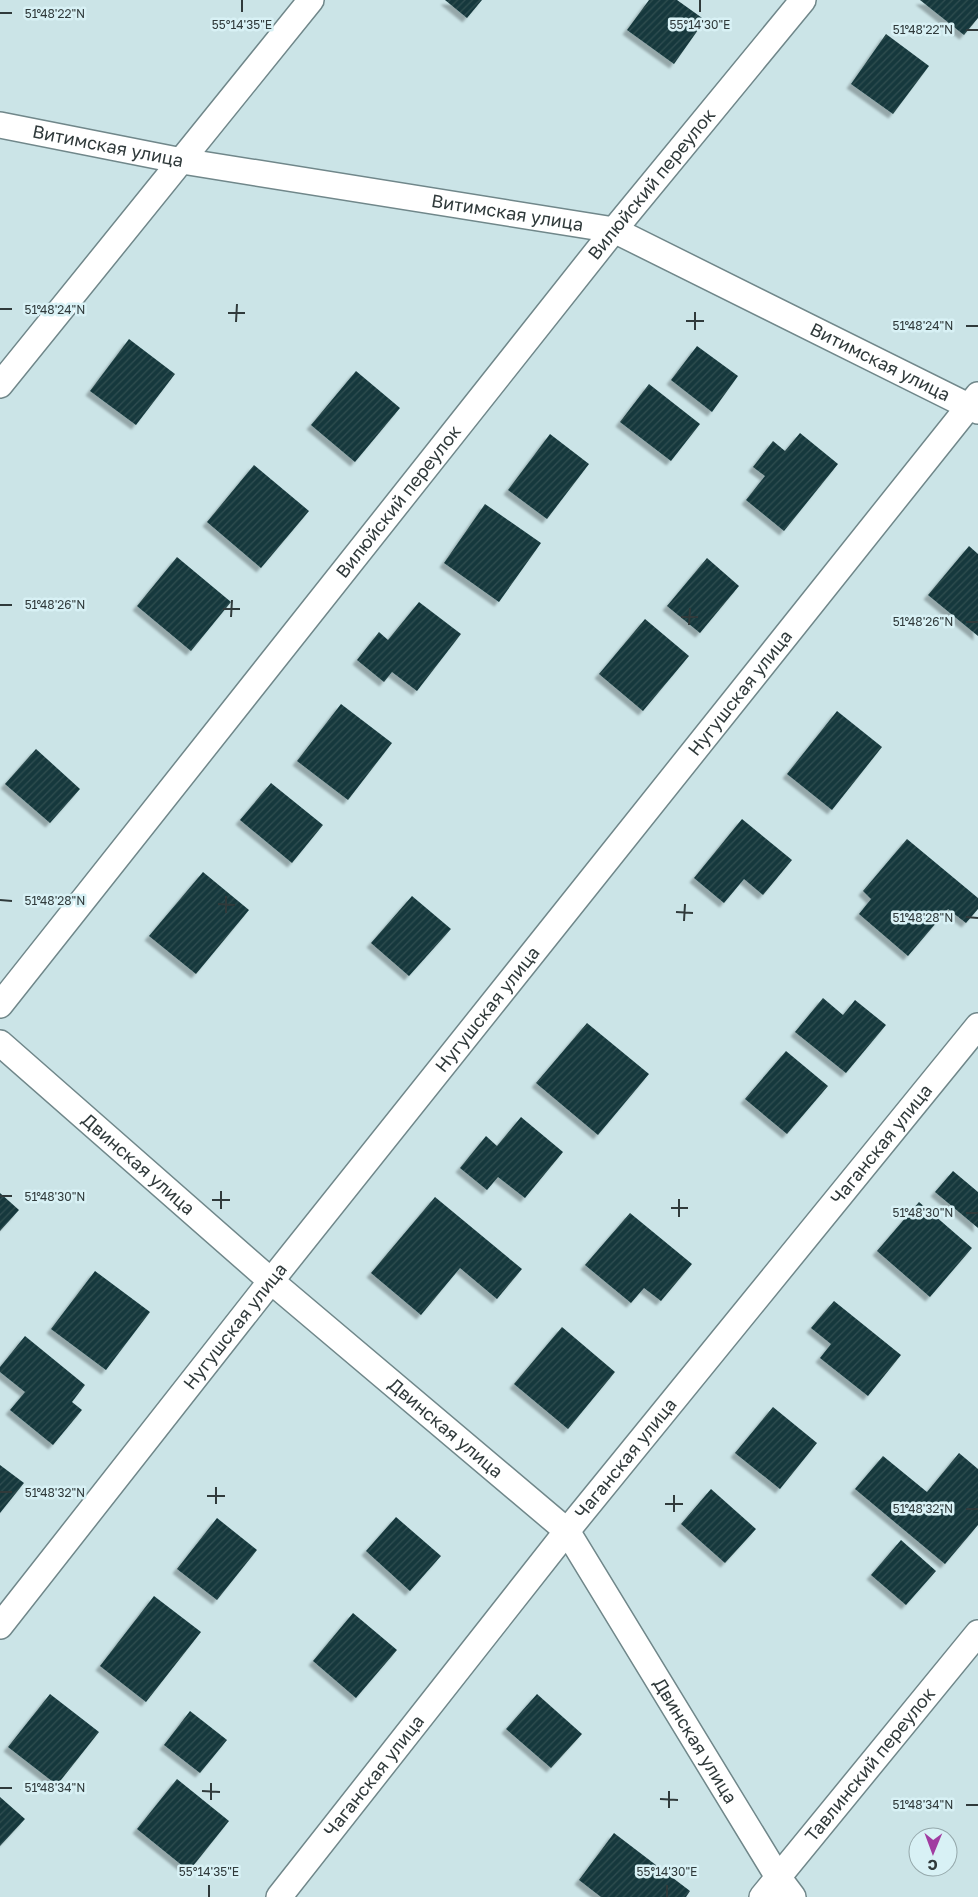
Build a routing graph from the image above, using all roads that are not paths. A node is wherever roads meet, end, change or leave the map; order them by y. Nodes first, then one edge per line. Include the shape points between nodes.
1 (311, 0) edge
2 (803, 0) edge
3 (0, 125) edge
4 (182, 161) junction
5 (614, 230) junction
6 (0, 385) edge
7 (975, 404) edge
8 (0, 1005) edge
9 (978, 1026) edge
10 (0, 1043) edge
11 (271, 1281) junction
12 (567, 1531) junction
13 (0, 1626) edge
14 (978, 1633) edge
15 (778, 1877) junction
16 (279, 1897) edge
17 (762, 1897) edge
18 (793, 1897) edge

1 - 4 street
2 - 5 street, Вилюйский переулок
3 - 4 street, Витимская улица
4 - 5 street, Витимская улица
4 - 6 street
5 - 7 street, Витимская улица
5 - 8 street, Вилюйский переулок
7 - 11 street, Нугушская улица
9 - 12 street, Чаганская улица
10 - 11 street, Двинская улица
11 - 12 street, Двинская улица
11 - 13 street, Нугушская улица
12 - 15 street, Двинская улица
12 - 16 street, Чаганская улица
14 - 15 street, Тавлинский переулок
15 - 17 street, Тавлинский переулок
15 - 18 street, Двинская улица

